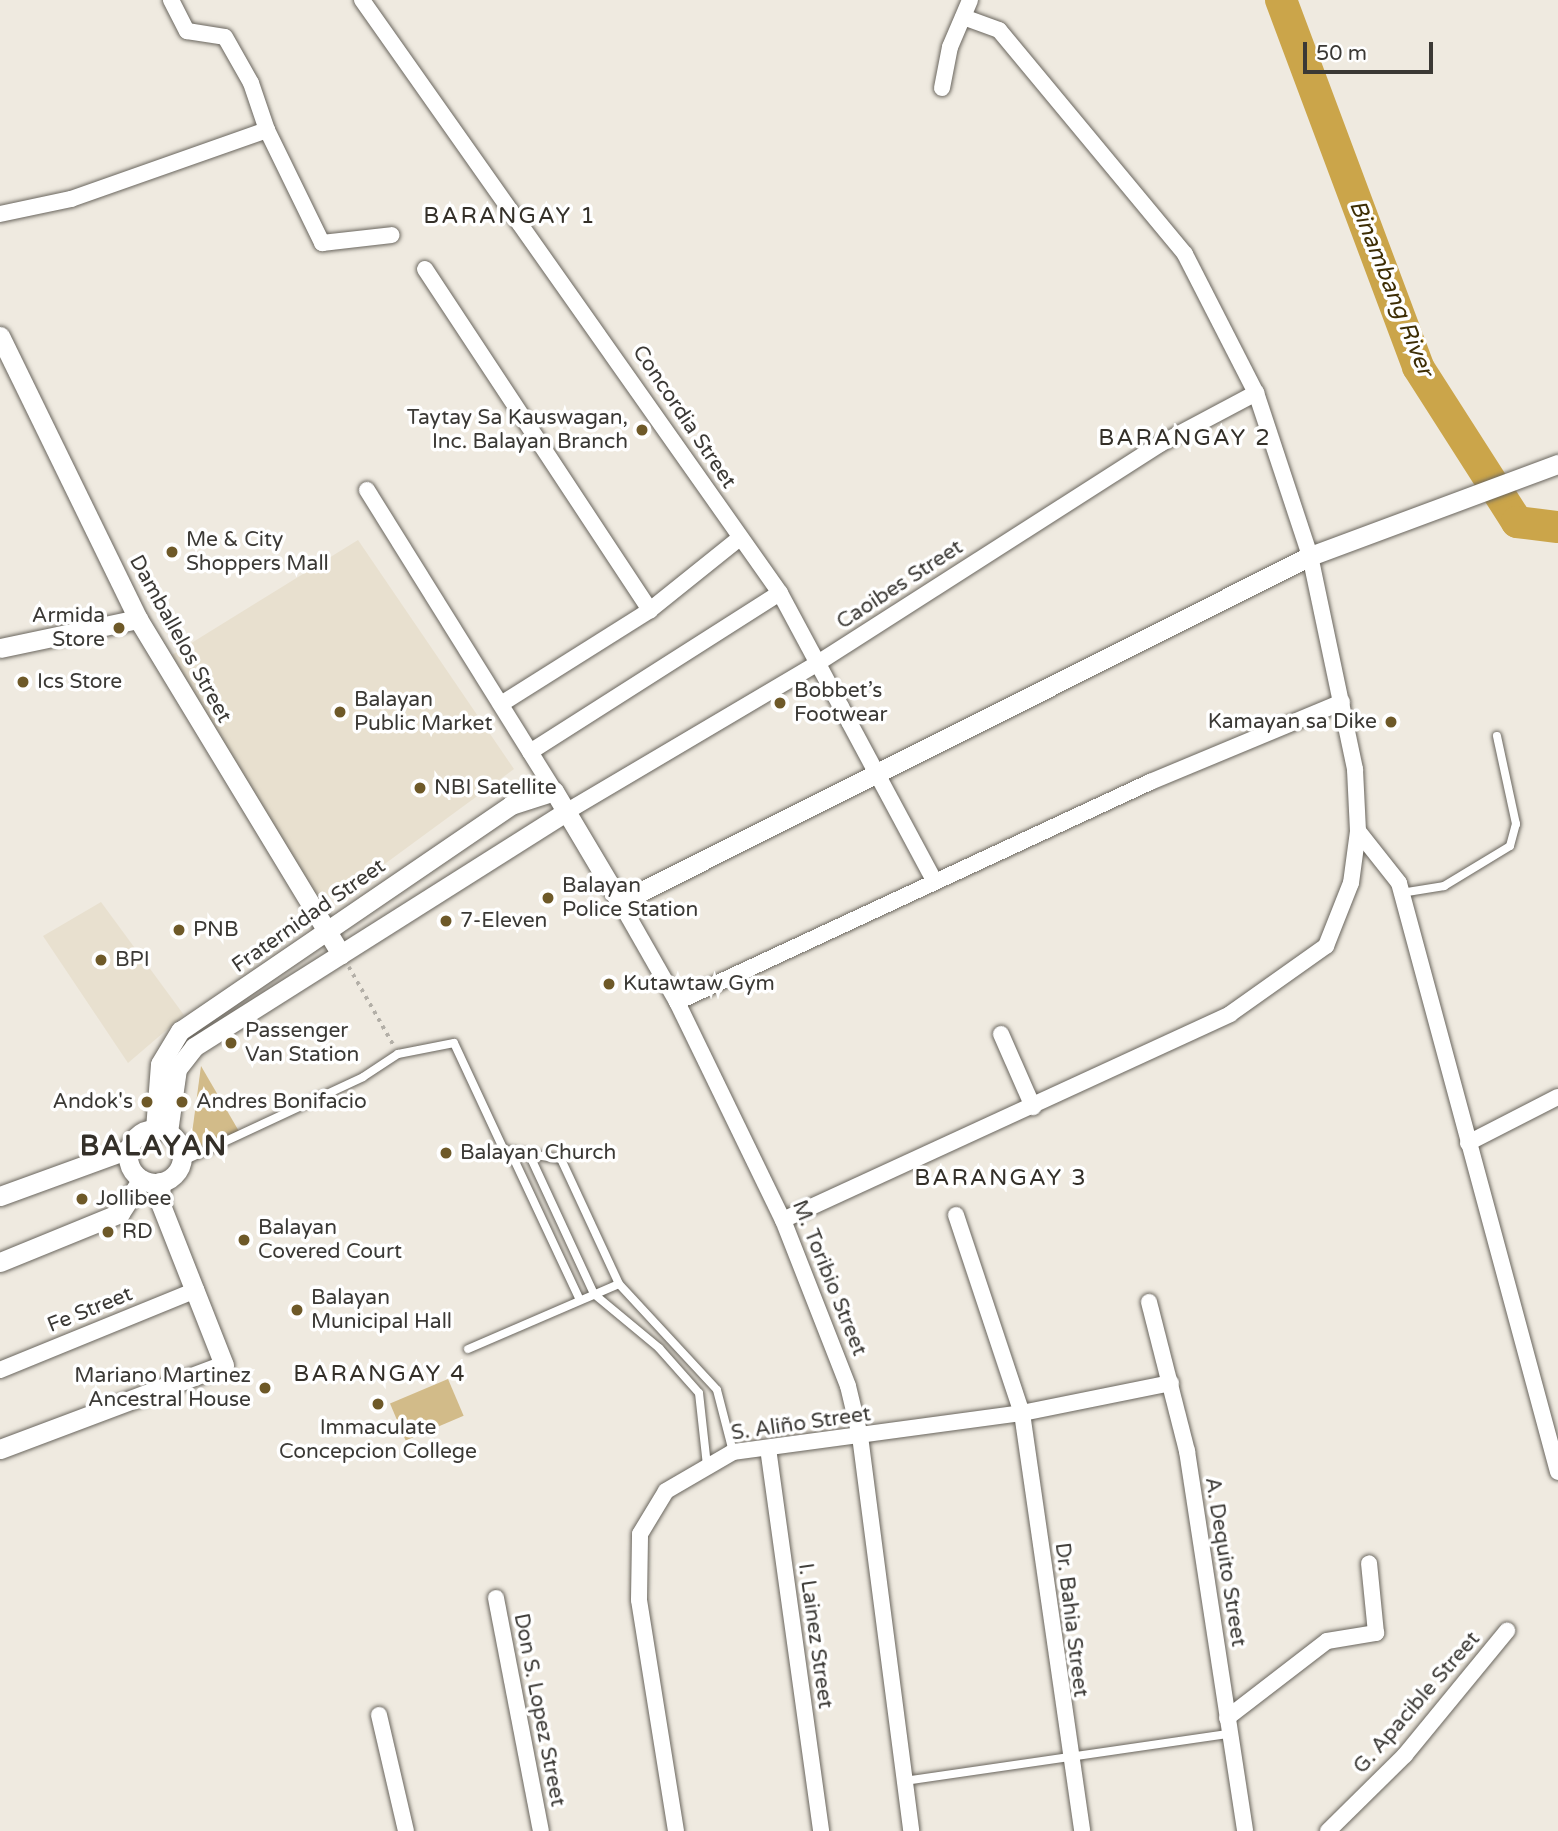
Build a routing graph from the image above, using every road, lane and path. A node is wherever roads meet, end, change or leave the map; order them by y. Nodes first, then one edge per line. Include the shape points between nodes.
1 (171, 0) edge
2 (362, 0) edge
3 (970, 0) edge
4 (963, 17) junction
5 (942, 89) dead end
6 (267, 130) junction
7 (0, 214) edge
8 (392, 235) dead end
9 (425, 269) dead end
10 (0, 336) edge
11 (1256, 393) junction
12 (1550, 467) edge
13 (367, 490) dead end
14 (740, 538) junction
15 (1310, 556) junction
16 (780, 593) junction
17 (650, 610) junction
18 (138, 619) junction
19 (0, 648) edge
20 (821, 661) junction
21 (1342, 702) junction
22 (501, 704) junction
23 (1497, 736) dead end
24 (530, 752) junction
25 (881, 773) junction
26 (554, 791) junction
27 (566, 812) junction
28 (1359, 831) junction
29 (934, 880) junction
30 (1401, 893) junction
31 (620, 902) junction
32 (326, 931) junction
33 (341, 954) junction
34 (677, 1002) junction
35 (1001, 1034) dead end
36 (398, 1054) junction
37 (1558, 1097) edge
38 (1033, 1107) junction
39 (162, 1131) junction
40 (1468, 1143) junction
41 (129, 1149) junction
42 (512, 1155) junction
43 (530, 1156) junction
44 (181, 1162) junction
45 (151, 1181) junction
46 (0, 1196) edge
47 (956, 1215) dead end
48 (783, 1220) junction
49 (0, 1262) edge
50 (619, 1284) junction
51 (196, 1290) junction
52 (594, 1294) junction
53 (580, 1300) junction
54 (1149, 1302) dead end
55 (468, 1349) dead end
56 (0, 1370) edge
57 (1171, 1383) junction
58 (1022, 1413) junction
59 (860, 1436) junction
60 (768, 1448) junction
61 (0, 1449) edge
62 (733, 1452) junction
63 (707, 1465) junction
64 (1558, 1472) edge
65 (1369, 1563) dead end
66 (496, 1598) dead end
67 (1507, 1631) dead end
68 (379, 1715) dead end
69 (1228, 1726) junction
70 (1067, 1756) junction
71 (905, 1782) junction
72 (406, 1831) edge
73 (541, 1831) edge
74 (676, 1831) edge
75 (821, 1831) edge
76 (911, 1831) edge
77 (1082, 1831) edge
78 (1245, 1831) edge
79 (1328, 1831) edge

1 - 6 street via 187,30 225,37 251,83
2 - 14 street, Concordia Street via 655,408
3 - 4 street
4 - 5 street
4 - 11 street via 999,30 1185,254
6 - 7 street via 71,199
6 - 8 street via 322,243
9 - 17 street
10 - 18 street, Damballelos Street
11 - 15 street
11 - 20 street, Caoibes Street via 1160,444
12 - 15 street
13 - 22 street
14 - 16 street, Concordia Street
14 - 17 street
15 - 21 street
15 - 25 street
16 - 20 street, Concordia Street
16 - 24 street
17 - 22 street
18 - 19 street
18 - 32 street, Damballelos Street
20 - 25 street, Concordia Street
20 - 27 street, Caoibes Street
21 - 28 street via 1356,769
21 - 29 street
22 - 24 street
23 - 30 lane via 1516,824 1510,846 1444,886
24 - 26 street
25 - 29 street, Concordia Street
25 - 31 street
26 - 27 street, M. Toribio Street
26 - 32 street, Fraternidad Street via 511,805
27 - 31 street, M. Toribio Street
27 - 33 street
28 - 30 street
28 - 38 street via 1351,883 1326,946 1230,1014
29 - 34 street
30 - 40 street
31 - 34 street, M. Toribio Street
32 - 33 street, Damballelos Street
32 - 39 street, Fraternidad Street via 180,1031 160,1064
33 - 36 path
33 - 39 street via 194,1047 177,1069
34 - 48 street, M. Toribio Street
35 - 38 street
36 - 42 lane via 454,1043 504,1150
36 - 44 lane via 363,1077
37 - 40 street
38 - 48 street
39 - 41 street via 139,1134
39 - 44 street via 179,1143
40 - 64 street
41 - 45 street via 130,1167
41 - 46 street
42 - 43 lane
42 - 53 lane
43 - 50 lane via 561,1159
43 - 52 lane
44 - 45 street
45 - 49 street via 120,1213
45 - 51 street
47 - 58 street, Dr. Bahia Street
48 - 59 street, M. Toribio Street via 848,1386
50 - 52 lane
50 - 62 lane via 717,1390
51 - 56 street, Fe Street
51 - 61 street via 224,1365
52 - 53 lane
52 - 63 lane via 659,1348 699,1393
53 - 55 lane
54 - 57 street, A. Dequito Street
57 - 58 street, S. Aliño Street
57 - 69 street, A. Dequito Street
58 - 59 street, S. Aliño Street
58 - 70 street, Dr. Bahia Street
59 - 60 street, S. Aliño Street
59 - 71 street, M. Toribio Street
60 - 62 street, S. Aliño Street
60 - 75 street, I. Lainez Street
62 - 63 street, S. Aliño Street
63 - 74 street, S. Aliño Street via 666,1491 640,1534 639,1600
65 - 69 street via 1376,1633 1327,1641
66 - 73 street, Don S. Lopez Street
67 - 79 street, G. Apacible Street via 1405,1755
68 - 72 street
69 - 70 lane
69 - 78 street, A. Dequito Street
70 - 71 lane
70 - 77 street, Dr. Bahia Street
71 - 76 street, M. Toribio Street

